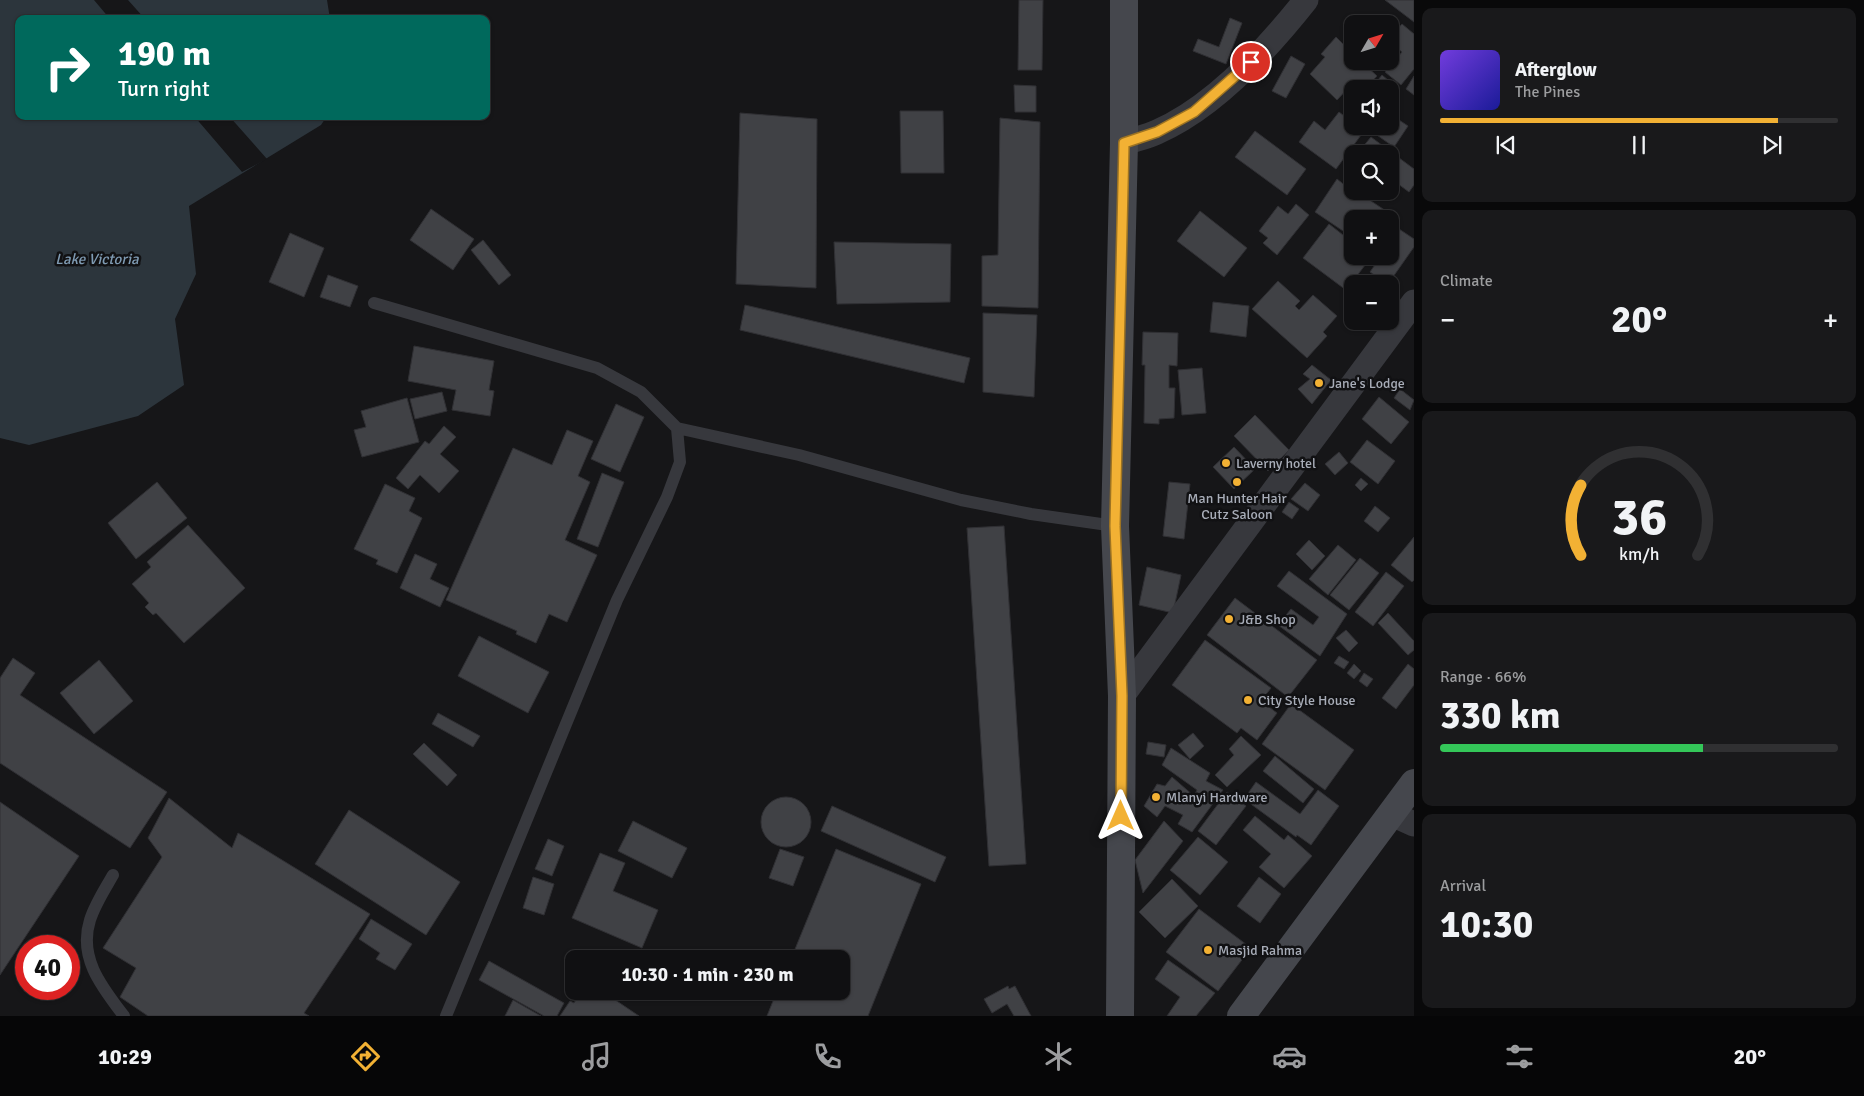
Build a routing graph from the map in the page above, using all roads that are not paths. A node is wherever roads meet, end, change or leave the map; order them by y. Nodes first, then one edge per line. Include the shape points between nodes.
1 (1124, 0) edge
2 (1306, 0) edge
3 (1124, 143) junction
4 (1414, 302) edge
5 (374, 303) dead end
6 (677, 428) junction
7 (1115, 526) junction
8 (1122, 696) junction
9 (1414, 783) edge
10 (1403, 819) edge
11 (112, 875) dead end
12 (124, 1016) edge
13 (446, 1016) edge
14 (1120, 1016) edge
15 (1241, 1016) edge

1 - 3 street
2 - 3 street via 1240,73 1194,112 1157,132
3 - 7 street
4 - 8 street
5 - 6 lane via 597,368 640,392
6 - 7 lane via 798,455 962,500
6 - 13 lane via 680,462 667,497 617,600
7 - 8 street
8 - 14 street
9 - 10 street
10 - 15 street
11 - 12 lane via 90,920 86,945 90,966

